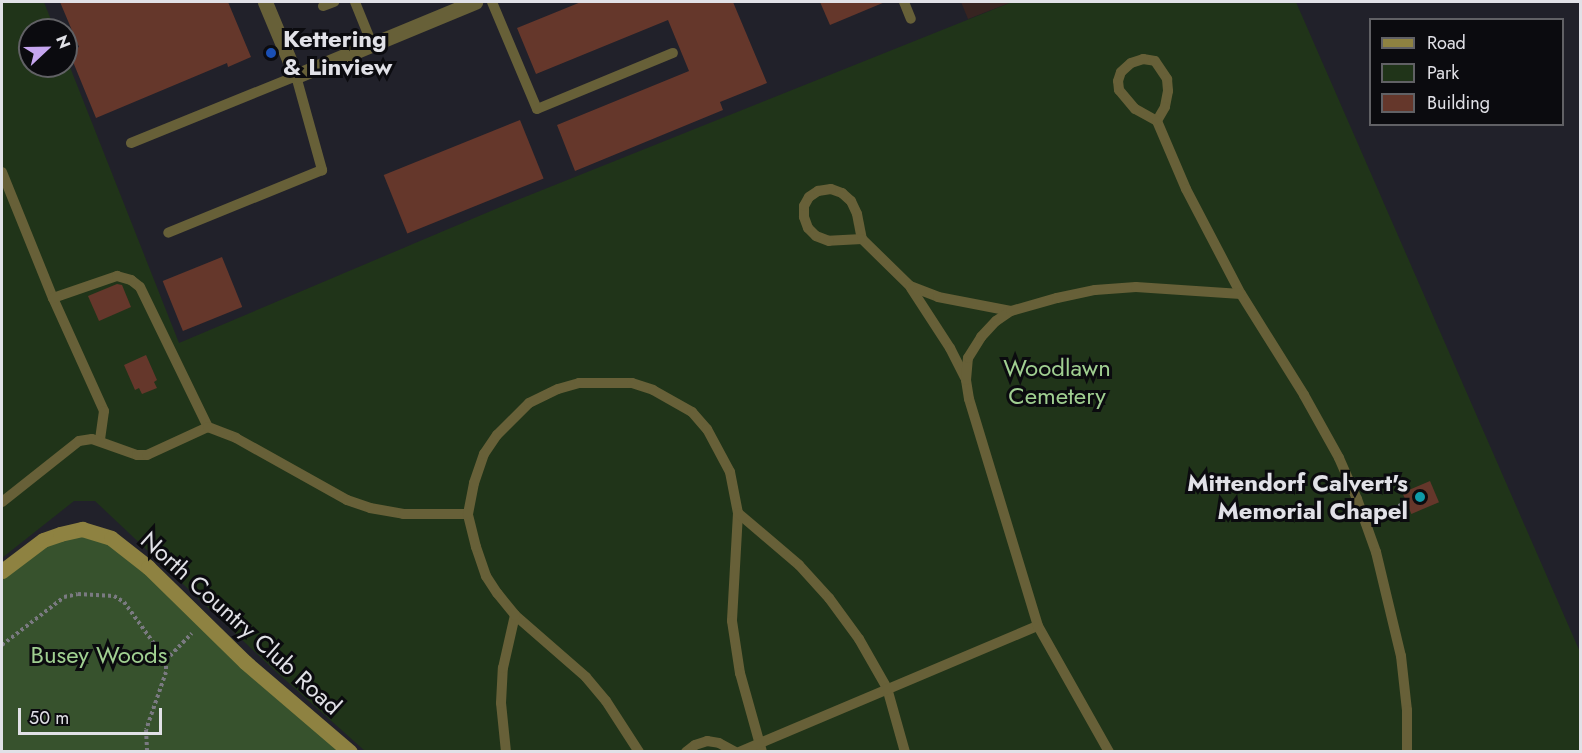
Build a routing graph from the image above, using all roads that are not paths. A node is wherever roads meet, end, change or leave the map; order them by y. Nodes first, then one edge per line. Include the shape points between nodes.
1 (265, 2) edge
2 (356, 2) edge
3 (475, 2) edge
4 (492, 2) edge
5 (904, 2) edge
6 (911, 19) dead end
7 (372, 44) junction
8 (673, 53) dead end
9 (296, 76) junction
10 (1157, 121) junction
11 (131, 143) dead end
12 (2, 172) edge
13 (168, 233) dead end
14 (862, 239) junction
15 (910, 286) junction
16 (1241, 294) junction
17 (53, 298) junction
18 (1011, 311) junction
19 (966, 380) junction
20 (208, 427) junction
21 (100, 441) junction
22 (2, 502) edge
23 (738, 513) junction
24 (468, 514) junction
25 (2, 571) edge
26 (515, 615) junction
27 (1038, 626) junction
28 (887, 688) junction
29 (760, 747) edge
30 (350, 752) edge
31 (506, 752) edge
32 (639, 752) edge
33 (686, 752) edge
34 (737, 752) edge
35 (905, 752) edge
36 (1109, 752) edge
37 (1407, 752) edge

1 - 9 street
2 - 7 lane
3 - 7 street
4 - 8 lane via 537,110
5 - 6 lane
7 - 9 street
9 - 11 lane
9 - 13 lane via 322,170
10 - 10 lane via 1165,107 1167,79 1155,61 1143,59 1121,72 1119,90 1135,109
10 - 16 lane via 1186,189
12 - 17 lane
14 - 14 lane via 857,214 842,193 831,189 809,197 804,217 816,236 829,241
14 - 15 lane
15 - 18 lane via 938,297
15 - 19 lane
16 - 18 lane via 1136,287 1057,298
16 - 37 lane via 1339,458 1364,519 1390,603 1401,656
17 - 20 lane via 117,276 140,287
17 - 21 lane via 104,411
18 - 19 lane via 981,337 968,358
19 - 27 lane
20 - 21 lane via 147,455 137,456
20 - 24 lane via 236,438 347,500 370,508 403,514
21 - 22 lane via 80,441
23 - 24 lane via 730,472 720,450 692,412 653,390 608,381 558,389 529,403 511,418 484,454
23 - 28 lane via 829,598 859,639
23 - 29 lane via 732,621 740,673
24 - 26 lane via 486,576
25 - 30 street, North Country Club Road via 43,540 82,529 111,538
26 - 31 lane via 503,668 501,703
26 - 32 lane via 586,677
27 - 28 lane
27 - 36 lane
28 - 29 lane
28 - 35 lane
29 - 34 lane
33 - 34 lane via 706,741

